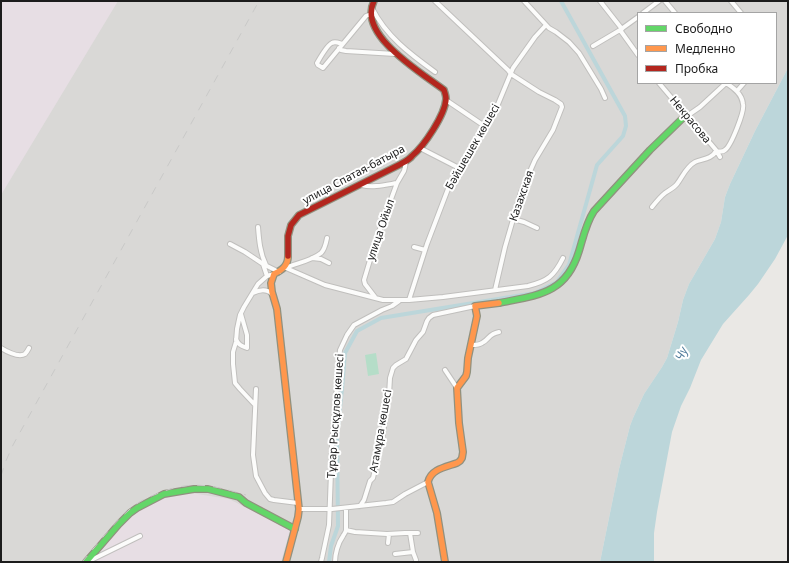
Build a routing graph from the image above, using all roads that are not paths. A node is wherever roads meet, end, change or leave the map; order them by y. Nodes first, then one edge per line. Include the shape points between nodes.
1 (435, 1) edge
2 (524, 1) edge
3 (600, 1) edge
4 (659, 1) edge
5 (665, 1) edge
6 (731, 1) edge
7 (372, 3) edge
8 (644, 12) edge
9 (673, 12) edge
10 (740, 12) edge
11 (371, 14) junction
12 (637, 18) edge
13 (374, 24) junction
14 (381, 24) junction
15 (546, 24) junction
16 (621, 30) junction
17 (342, 44) junction
18 (593, 46) dead end
19 (339, 48) junction
20 (397, 54) junction
21 (637, 54) edge
22 (435, 72) dead end
23 (511, 74) junction
24 (660, 84) edge
25 (725, 84) edge
26 (727, 84) edge
27 (743, 84) edge
28 (738, 92) junction
29 (605, 98) dead end
30 (446, 100) junction
31 (686, 116) junction
32 (486, 127) junction
33 (420, 148) junction
34 (716, 151) junction
35 (720, 157) dead end
36 (406, 161) junction
37 (459, 168) junction
38 (397, 183) junction
39 (361, 184) junction
40 (652, 207) dead end
41 (513, 219) junction
42 (258, 227) dead end
43 (537, 228) dead end
44 (327, 238) dead end
45 (230, 244) dead end
46 (414, 247) dead end
47 (425, 250) junction
48 (312, 258) junction
49 (563, 258) dead end
50 (330, 263) dead end
51 (265, 265) junction
52 (281, 270) junction
53 (267, 276) junction
54 (495, 290) junction
55 (252, 293) junction
56 (273, 294) junction
57 (375, 298) junction
58 (409, 300) junction
59 (399, 301) junction
60 (476, 306) junction
61 (241, 313) junction
62 (499, 332) dead end
63 (236, 339) junction
64 (472, 345) junction
65 (1, 348) edge
66 (29, 348) dead end
67 (445, 370) dead end
68 (457, 388) junction
69 (256, 389) dead end
70 (255, 405) junction
71 (428, 482) junction
72 (299, 506) junction
73 (360, 506) junction
74 (344, 508) junction
75 (331, 509) junction
76 (295, 529) junction
77 (346, 530) junction
78 (410, 533) junction
79 (418, 533) dead end
80 (389, 534) junction
81 (140, 536) dead end
82 (388, 543) dead end
83 (413, 552) junction
84 (395, 554) dead end
85 (416, 560) dead end
86 (87, 562) edge
87 (286, 562) edge
88 (321, 562) edge
89 (335, 562) edge
90 (445, 562) edge

1 - 23 street
2 - 15 street
3 - 16 street
4 - 8 street
5 - 9 street
6 - 10 street
7 - 11 street
7 - 14 street
11 - 13 street
11 - 17 street via 366,16
12 - 16 street
13 - 14 street
13 - 20 street via 384,41
14 - 22 street via 410,53
15 - 23 street, Бәйшешек көшесі
15 - 29 street via 579,53
16 - 18 street
16 - 21 street
17 - 19 street
17 - 19 street via 333,42 329,45 318,65 323,68
19 - 20 street via 346,51
20 - 30 street via 444,90
23 - 32 street, Бәйшешек көшесі
23 - 41 street, Казахская via 555,100 562,107 553,130 528,175
24 - 31 street, Некрасова
25 - 31 street
26 - 28 street
27 - 28 street
28 - 34 street via 744,105 736,130 727,149
30 - 32 street
30 - 33 street, улица Спатая-батыра via 443,111
31 - 34 street, Некрасова
31 - 60 street via 673,126 594,211 588,221 575,262 562,281 541,295
32 - 37 street, Бәйшешек көшесі
33 - 36 street, улица Спатая-батыра
33 - 37 street
34 - 35 street, Некрасова
34 - 40 street via 712,156 687,168 677,184 665,192
36 - 38 street, улица Ойыл
36 - 39 street, улица Спатая-батыра
37 - 47 street, Бәйшешек көшесі via 448,189
38 - 39 street via 376,186
38 - 57 street, улица Ойыл via 364,280
39 - 52 street, улица Спатая-батыра via 299,215 291,225 288,236 288,260
41 - 43 street
41 - 54 street, Казахская
42 - 51 street
44 - 48 street via 322,252
45 - 51 street
46 - 47 street
47 - 58 street, Бәйшешек көшесі
48 - 50 street
48 - 52 street
49 - 54 street via 554,274 542,282
51 - 52 street
51 - 53 street
52 - 53 street
52 - 56 street, улица Спатая-батыра via 271,283
52 - 57 street via 324,285
53 - 55 street
54 - 58 street
55 - 56 street via 265,290
55 - 61 street
56 - 72 street, улица Спатая-батыра via 277,309
57 - 59 street
58 - 59 street
59 - 75 street, Тұрар Рысқұлов көшесі via 354,325 340,350 332,446
60 - 64 street via 477,316
60 - 73 street, Атамұра көшесі via 433,315 427,320 423,332 406,359 393,368 379,454 373,478
61 - 63 street
61 - 63 street via 247,335 247,348 241,346
62 - 64 street via 493,333 479,345
63 - 70 street via 233,352 235,382
64 - 68 street via 466,376
65 - 66 street via 21,355
67 - 68 street
68 - 71 street via 462,458 457,463 433,472
69 - 70 street
70 - 72 street via 253,455 256,476 270,499
71 - 73 street via 392,502
71 - 90 street via 437,513
72 - 75 street
72 - 76 street, улица Спатая-батыра
73 - 74 street
74 - 75 street
74 - 77 street
75 - 88 street, Тұрар Рысқұлов көшесі
76 - 86 street via 246,503 239,496 208,489 175,492 164,494 130,513
76 - 87 street, улица Спатая-батыра
77 - 80 street
77 - 89 street
78 - 79 street
78 - 80 street
78 - 83 street
80 - 82 street
81 - 86 street
83 - 84 street
83 - 85 street

